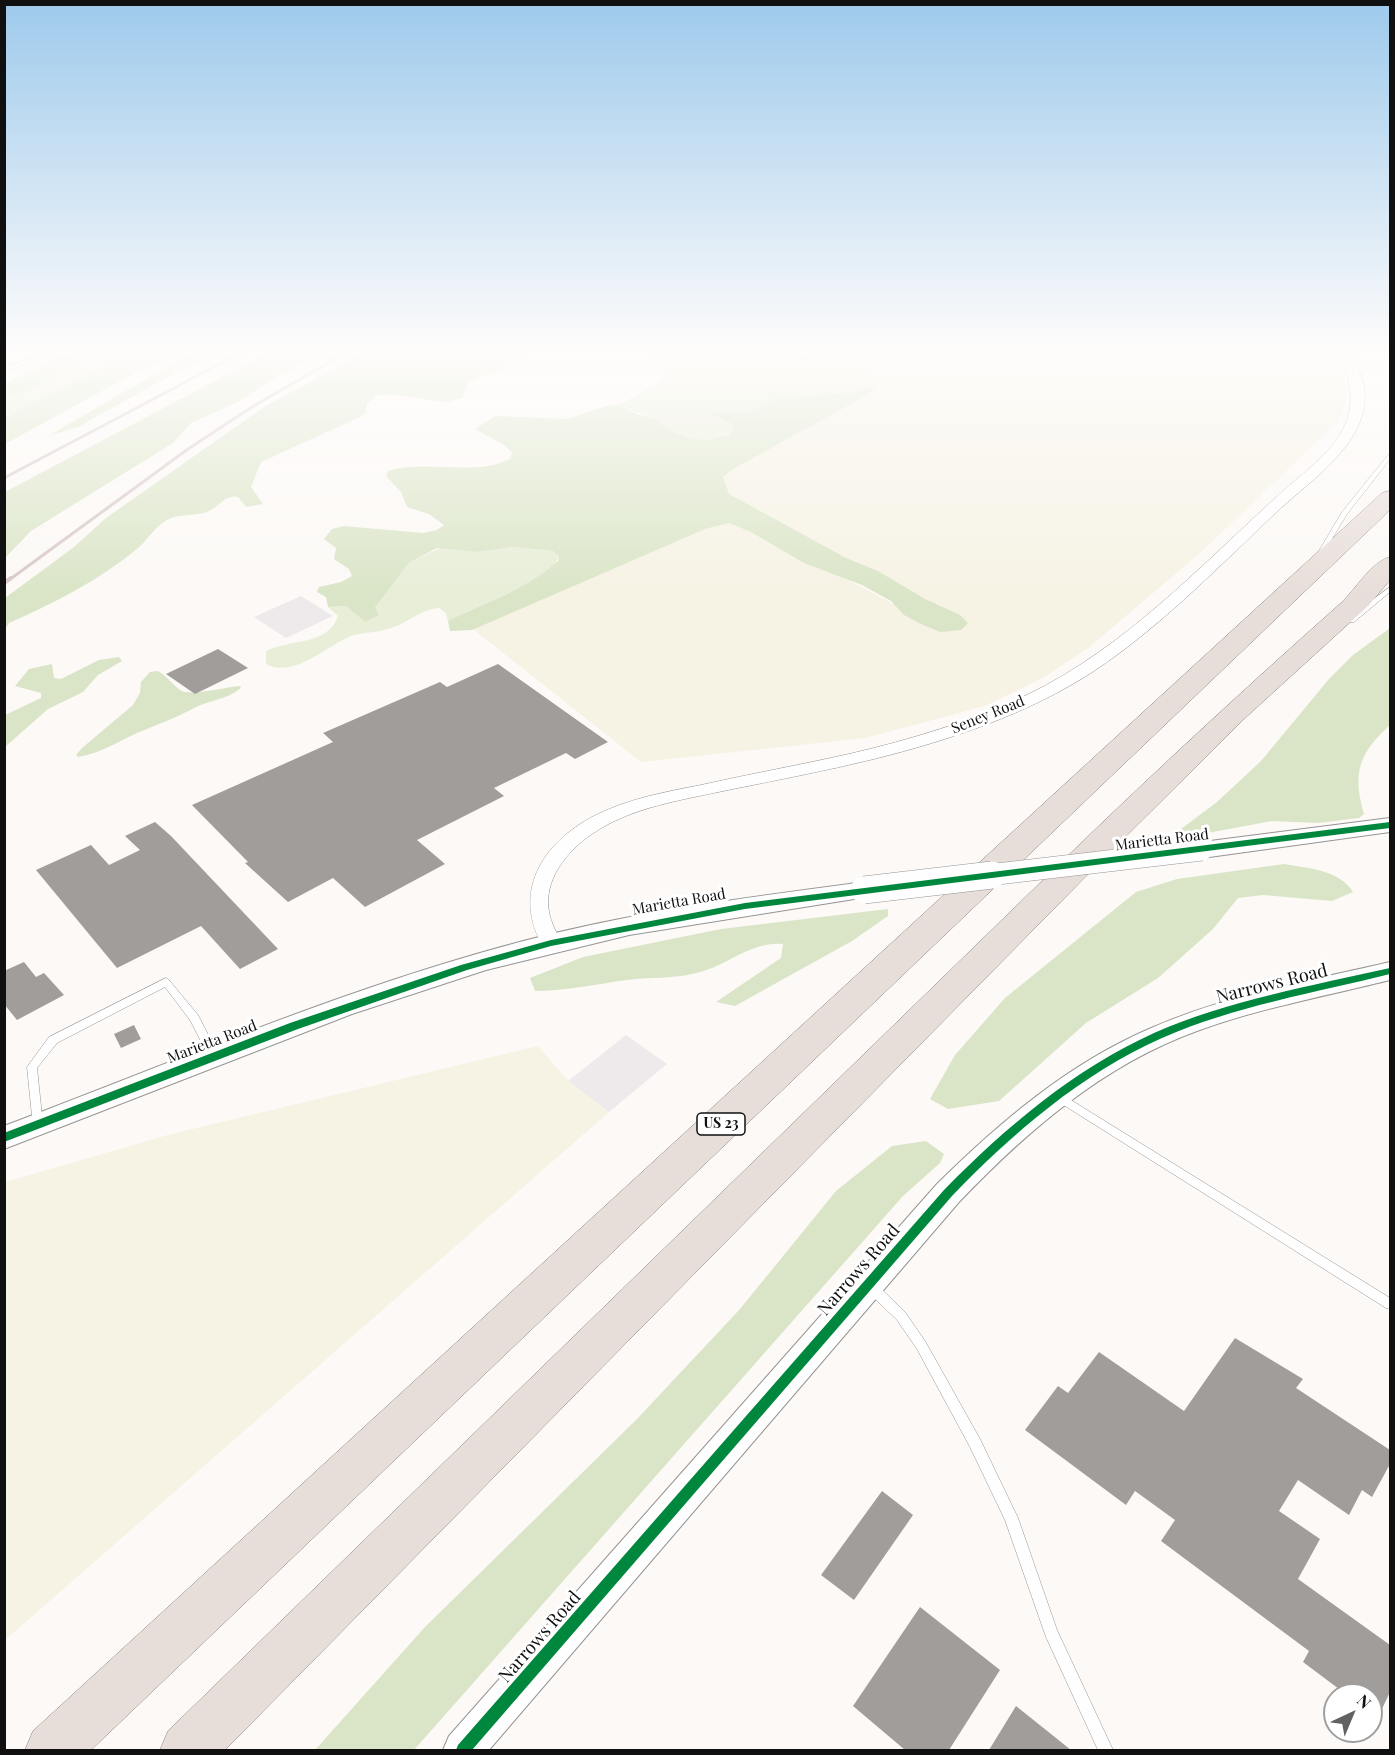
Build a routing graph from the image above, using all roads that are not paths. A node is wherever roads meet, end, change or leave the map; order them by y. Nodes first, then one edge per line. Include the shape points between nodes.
1 (1350, 431) edge
2 (1390, 456) edge
3 (1390, 498) edge
4 (1390, 565) edge
5 (1308, 573) junction
6 (1390, 589) edge
7 (1234, 713) junction
8 (1390, 825) edge
9 (551, 943) junction
10 (1390, 971) edge
11 (215, 1057) junction
12 (1058, 1096) junction
13 (38, 1126) junction
14 (4, 1138) edge
15 (868, 1285) junction
16 (1390, 1304) edge
17 (52, 1750) edge
18 (187, 1750) edge
19 (463, 1750) edge
20 (1106, 1750) edge

1 - 9 street, Seney Road via 1307,477 1155,616 1089,667 1048,691 929,738 640,805 594,825 551,863 541,887 539,911
2 - 5 lane via 1344,513
3 - 5 highway, US 23
4 - 7 highway via 1360,599
5 - 17 highway, US 23
6 - 7 lane
7 - 18 highway
8 - 9 street, Marietta Road, bridge via 745,906
9 - 11 street, Marietta Road via 422,982
10 - 12 street, Narrows Road via 1189,1024 1106,1063
11 - 13 street, Marietta Road
11 - 13 lane via 194,1018 166,982 53,1040 32,1066
12 - 15 street, Narrows Road via 987,1153
12 - 16 lane
13 - 14 street, Marietta Road
15 - 19 street, Narrows Road
15 - 20 lane via 901,1316 921,1345 975,1443 1011,1518 1051,1632

